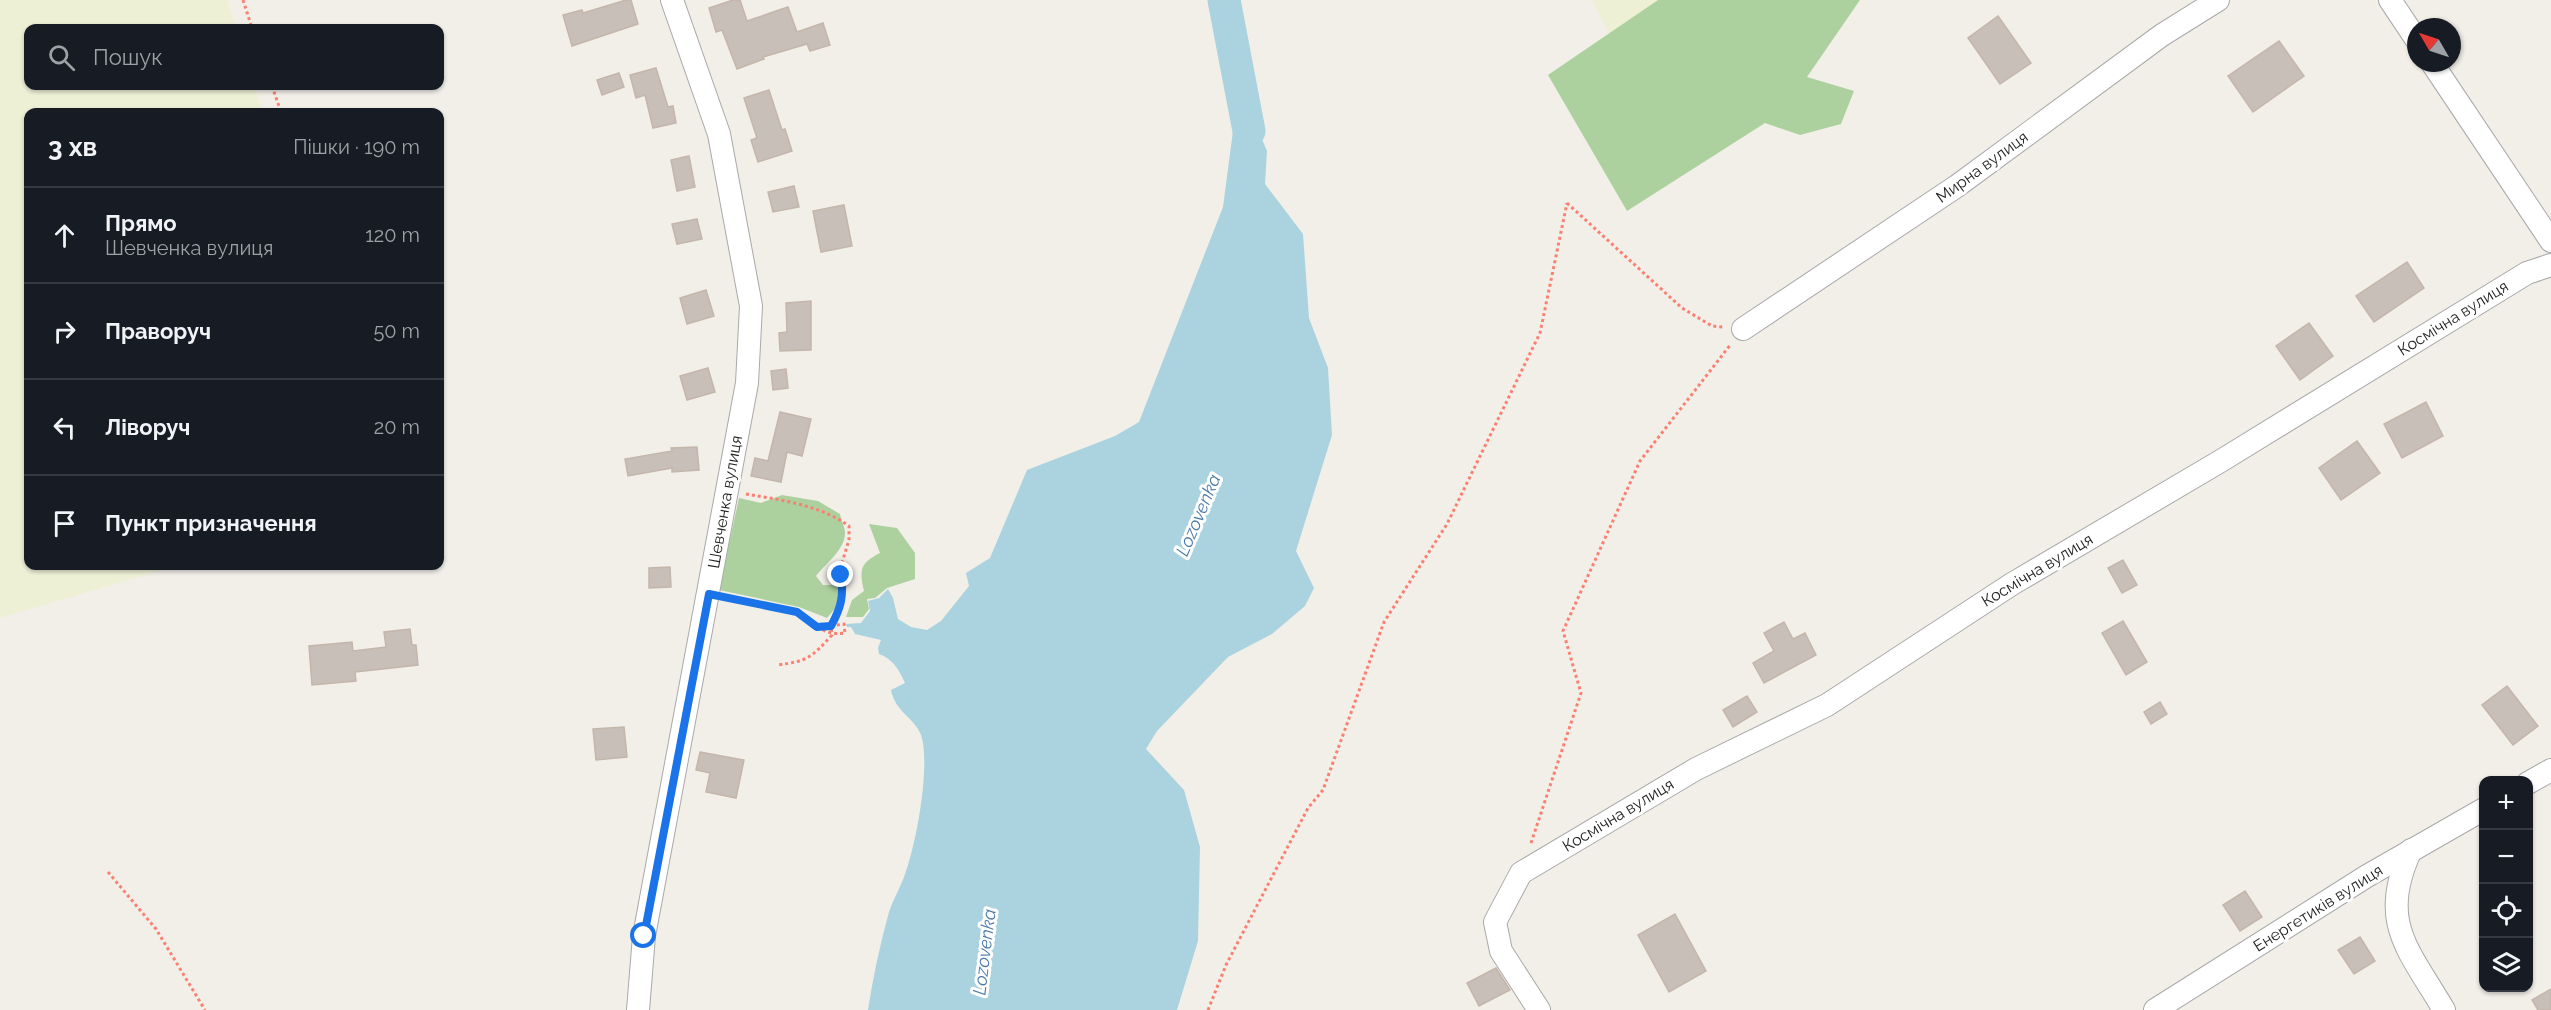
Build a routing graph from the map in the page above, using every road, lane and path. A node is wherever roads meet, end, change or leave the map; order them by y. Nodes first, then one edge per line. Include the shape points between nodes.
1 (243, 0) edge
2 (672, 0) edge
3 (2218, 0) edge
4 (2390, 0) edge
5 (251, 24) edge
6 (2407, 26) edge
7 (2438, 72) edge
8 (273, 90) edge
9 (280, 108) edge
10 (2551, 241) edge
11 (2551, 265) edge
12 (1743, 329) junction
13 (726, 490) junction
14 (709, 594) junction
15 (831, 626) junction
16 (817, 627) junction
17 (832, 635) junction
18 (777, 665) dead end
19 (2551, 770) edge
20 (2533, 781) edge
21 (2479, 811) edge
22 (2411, 850) junction
23 (108, 872) dead end
24 (1521, 873) junction
25 (206, 1010) edge
26 (638, 1010) edge
27 (1208, 1010) edge
28 (1539, 1010) edge
29 (2155, 1010) edge
30 (2444, 1010) edge

1 - 5 path
2 - 13 street, Шевченка вулиця via 719,134 751,306 747,383
3 - 12 street, Мирна вулиця via 2162,35 1957,186
4 - 6 street
7 - 10 street
8 - 9 path
11 - 24 street, Космічна вулиця via 2527,273 2012,584 1827,705 1696,769
12 - 24 path via 1640,461 1563,631 1581,693
12 - 27 path via 1712,326 1682,308 1567,203 1540,333 1447,524 1383,622 1323,789 1308,808 1226,965
13 - 14 street, Шевченка вулиця
13 - 15 path via 788,501 832,514 849,526 842,563 844,594
14 - 16 path via 797,612
14 - 26 street, Шевченка вулиця via 644,936
15 - 16 path
15 - 17 path
15 - 17 path via 844,624 845,633
16 - 17 path
17 - 18 path via 812,657
19 - 20 street
21 - 22 street, Енергетиків вулиця
22 - 29 street, Енергетиків вулиця
22 - 30 street via 2397,889 2398,929
23 - 25 path via 156,928
24 - 28 street via 1495,922 1501,951

